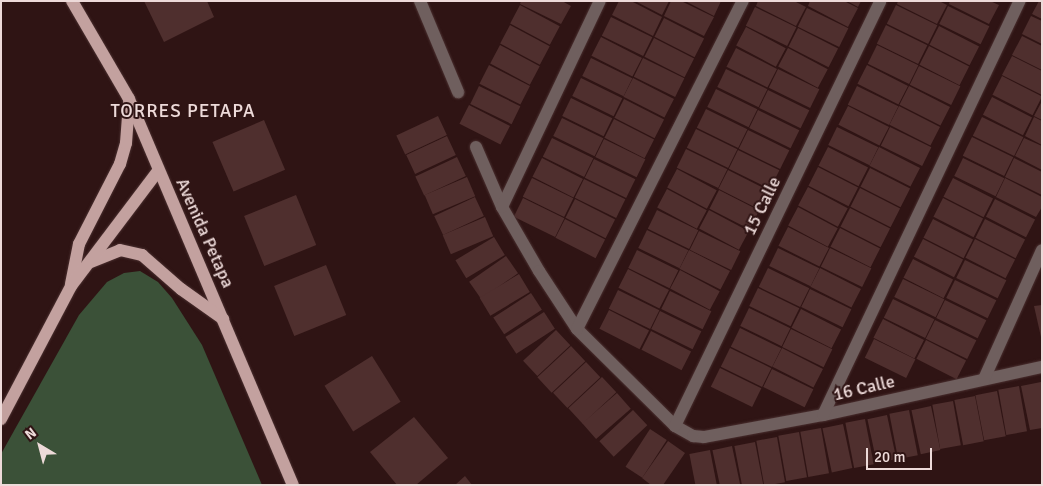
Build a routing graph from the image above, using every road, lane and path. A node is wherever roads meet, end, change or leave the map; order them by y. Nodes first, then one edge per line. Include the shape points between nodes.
1 (72, 1) edge
2 (600, 1) edge
3 (743, 1) edge
4 (880, 1) edge
5 (1020, 1) edge
6 (426, 5) edge
7 (458, 92) dead end
8 (129, 99) junction
9 (476, 147) dead end
10 (158, 171) junction
11 (502, 206) junction
12 (1042, 250) edge
13 (89, 263) junction
14 (71, 286) junction
15 (224, 320) junction
16 (578, 329) junction
17 (1042, 367) edge
18 (984, 379) junction
19 (823, 415) junction
20 (1, 419) edge
21 (675, 426) junction
22 (293, 485) edge

1 - 8 main road, Avenida Petapa
2 - 11 street
3 - 16 street
4 - 21 street, 15 Calle
5 - 19 street
6 - 7 street
8 - 10 main road, Avenida Petapa
8 - 14 main road via 122,159 79,244
9 - 11 street
10 - 13 main road
10 - 15 main road, Avenida Petapa
11 - 16 street
12 - 18 street
13 - 14 main road
13 - 15 main road via 120,250 142,255
14 - 20 main road
15 - 22 main road, Avenida Petapa
16 - 21 street
17 - 18 street, 16 Calle
18 - 19 street, 16 Calle
19 - 21 street, 16 Calle via 704,437 693,436

